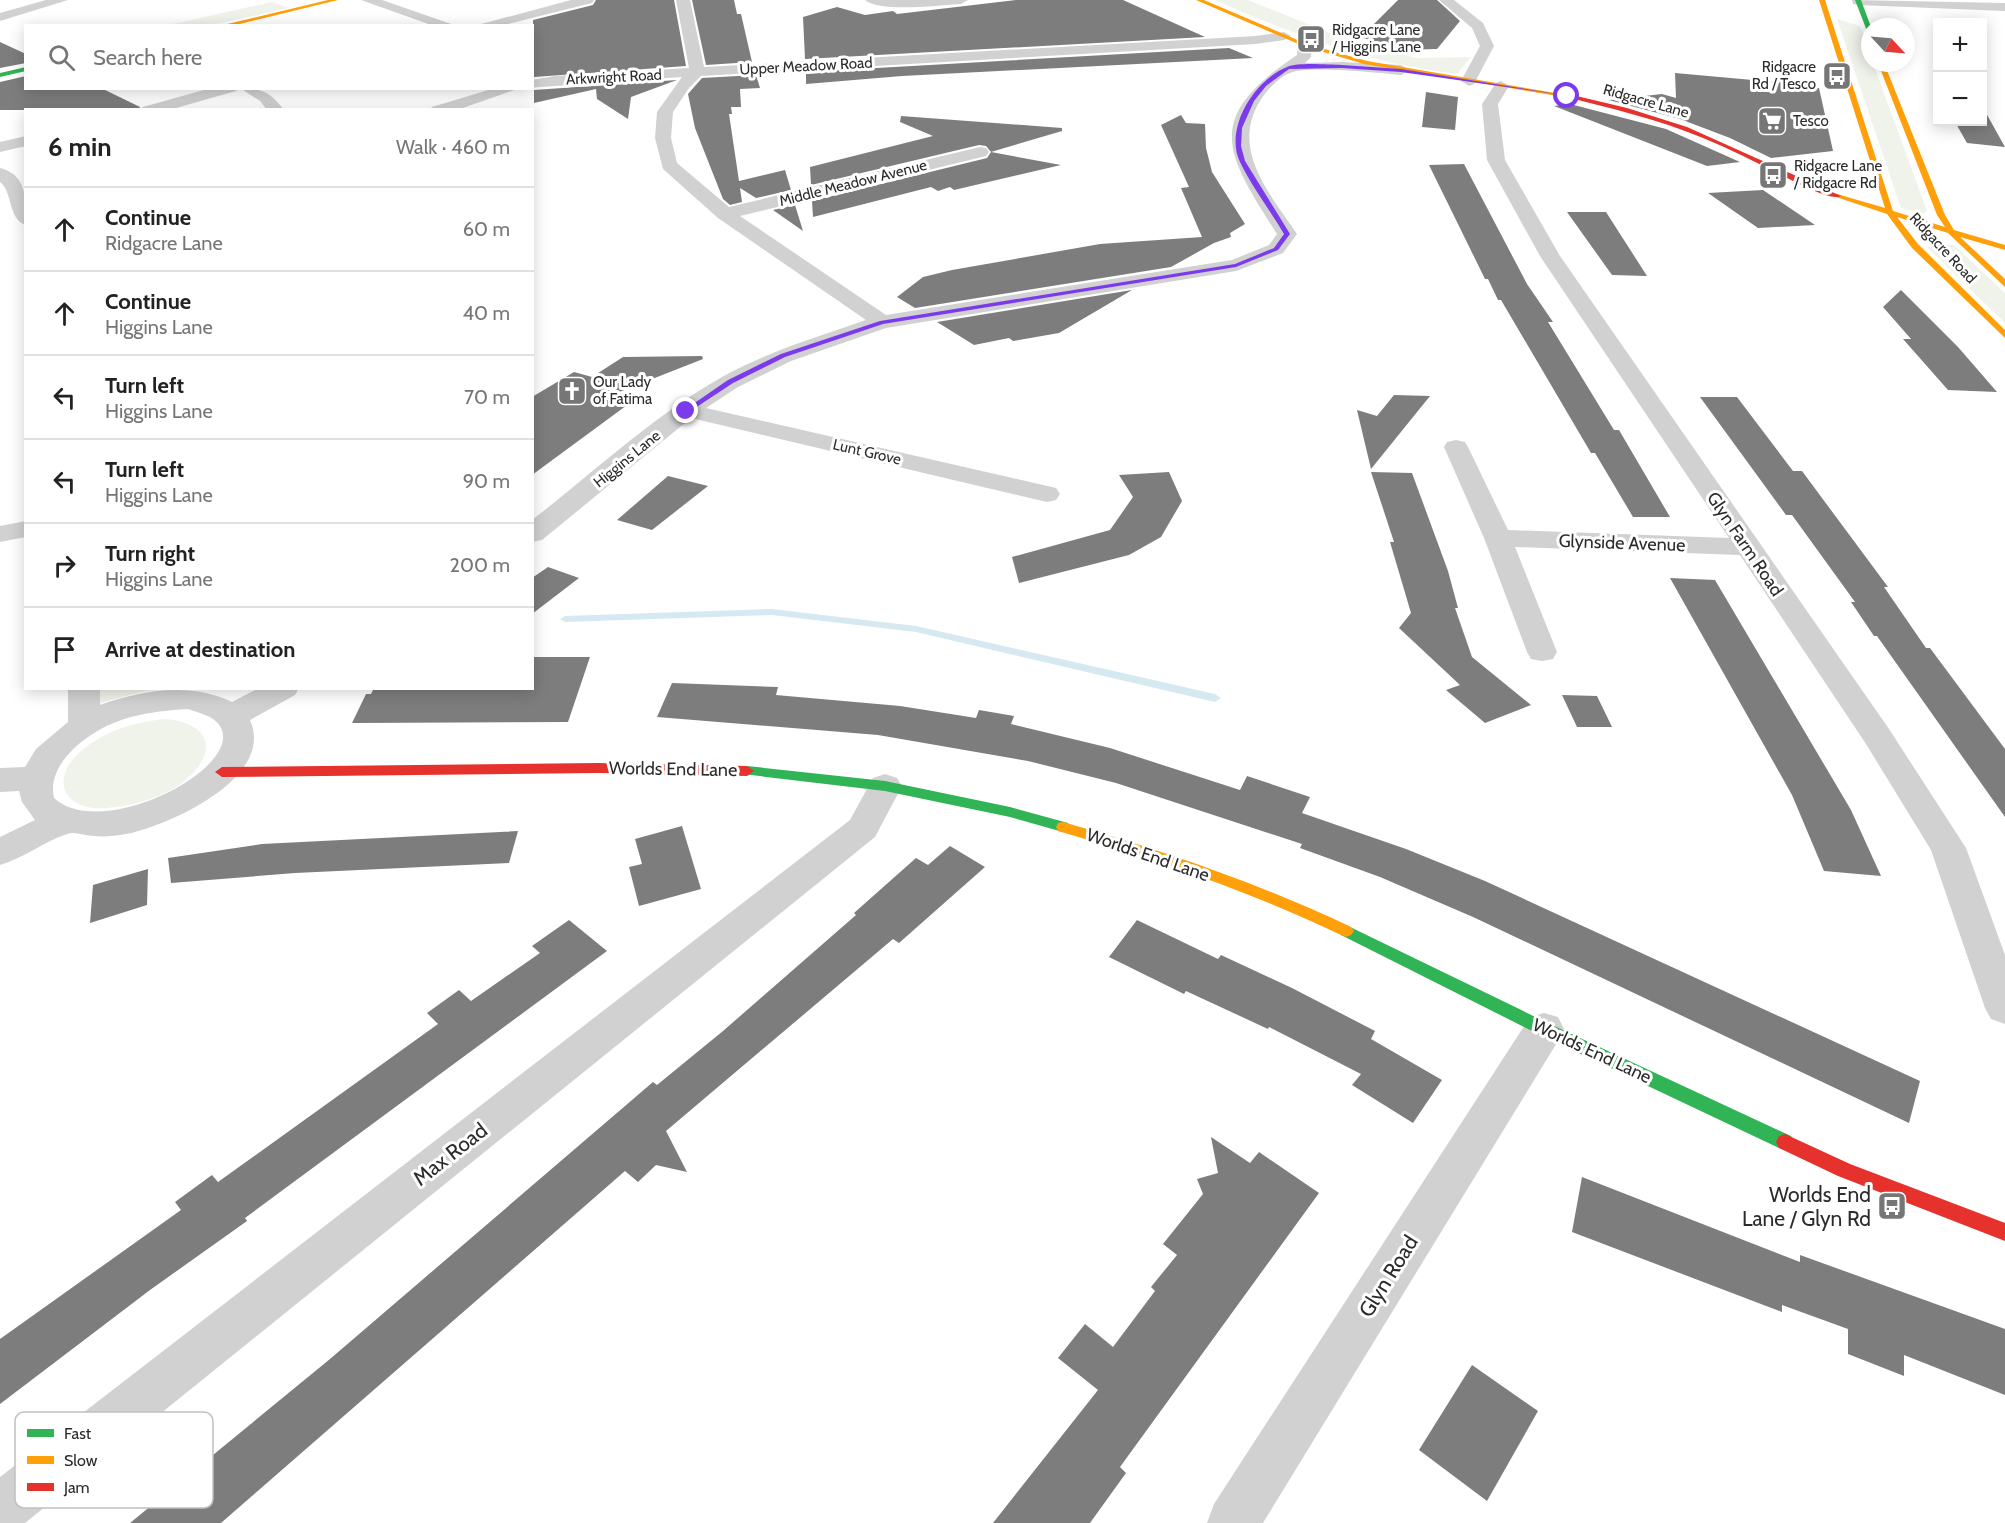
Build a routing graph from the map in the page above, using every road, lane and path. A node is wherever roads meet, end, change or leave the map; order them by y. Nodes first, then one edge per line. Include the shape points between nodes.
1 (61, 0) edge
2 (335, 0) edge
3 (368, 0) edge
4 (587, 0) edge
5 (683, 0) edge
6 (872, 0) edge
7 (962, 0) edge
8 (1199, 0) edge
9 (1446, 0) edge
10 (1822, 0) edge
11 (1858, 1) edge
12 (2005, 7) edge
13 (0, 16) edge
14 (1865, 18) edge
15 (230, 24) edge
16 (444, 24) edge
17 (489, 24) edge
18 (1284, 36) junction
19 (1305, 45) junction
20 (1288, 68) junction
21 (24, 69) edge
22 (1401, 70) junction
23 (697, 72) junction
24 (1885, 72) edge
25 (0, 75) edge
26 (1469, 81) junction
27 (534, 85) edge
28 (1502, 86) junction
29 (223, 90) edge
30 (251, 90) edge
31 (506, 90) edge
32 (156, 108) edge
33 (274, 108) edge
34 (445, 108) edge
35 (24, 141) edge
36 (0, 147) edge
37 (980, 152) dead end
38 (0, 173) edge
39 (725, 213) junction
40 (1890, 213) junction
41 (24, 214) edge
42 (1941, 215) junction
43 (1953, 234) junction
44 (1910, 239) junction
45 (2005, 248) edge
46 (2005, 284) edge
47 (882, 322) junction
48 (2005, 336) edge
49 (686, 411) junction
50 (1456, 447) dead end
51 (1047, 494) dead end
52 (24, 529) edge
53 (534, 532) edge
54 (0, 534) edge
55 (1498, 538) junction
56 (1747, 547) junction
57 (1542, 652) dead end
58 (84, 690) edge
59 (280, 690) edge
60 (188, 694) edge
61 (232, 716) junction
62 (84, 725) junction
63 (222, 772) junction
64 (37, 778) junction
65 (0, 780) edge
66 (885, 786) junction
67 (65, 820) junction
68 (0, 852) edge
69 (2005, 1008) edge
70 (1544, 1029) junction
71 (2005, 1232) edge
72 (124, 1412) edge
73 (15, 1498) edge
74 (0, 1510) edge
75 (1233, 1523) edge

1 - 13 street
2 - 15 street
3 - 16 street
4 - 17 street
5 - 23 street
6 - 7 street
8 - 18 street, Ridgacre Lane
9 - 26 street via 1478,26 1487,46
10 - 40 street, Ridgacre Road
11 - 12 street
11 - 14 street
18 - 19 street, Ridgacre Lane
18 - 23 street, Upper Meadow Road
19 - 20 street, Higgins Lane via 1304,57
19 - 22 street, Ridgacre Lane
20 - 22 street
20 - 47 street, Higgins Lane via 1264,85 1251,101 1239,128 1242,161 1287,234 1276,249 1236,265
21 - 25 street
22 - 26 street, Ridgacre Lane
23 - 27 street, Arkwright Road
23 - 39 street via 665,112 663,138 669,165
24 - 42 street, Ridgacre Road
26 - 28 street, Ridgacre Lane
28 - 40 street, Ridgacre Lane via 1567,96 1673,124 1813,188
28 - 56 street, Glyn Farm Road via 1490,104 1496,160 1550,256
29 - 32 street
30 - 33 street
31 - 34 street
35 - 36 street
37 - 39 street, Middle Meadow Avenue
38 - 41 street via 12,183
39 - 47 street
40 - 42 street via 1922,219
40 - 43 street, Ridgacre Lane
40 - 44 street, Ridgacre Road
42 - 43 street, Ridgacre Road
43 - 44 street via 1926,234
43 - 45 street, Ridgacre Lane
43 - 46 street, Ridgacre Road
44 - 48 street, Ridgacre Road
47 - 49 street, Higgins Lane via 783,356 730,382
49 - 51 street, Lunt Grove
49 - 53 street, Higgins Lane
50 - 55 street
52 - 54 street
55 - 56 street, Glynside Avenue
55 - 57 street
56 - 69 street, Glyn Farm Road via 1878,737 1948,848
58 - 62 street
59 - 61 street
60 - 61 street
60 - 62 street via 142,704
61 - 63 street via 238,743
62 - 64 street via 47,758
63 - 66 street, Worlds End Lane via 598,768 766,771
63 - 67 street via 185,800 129,821 96,826
64 - 65 street
64 - 67 street via 37,799 44,809
66 - 70 street, Worlds End Lane via 1010,812 1138,848 1300,908
66 - 72 street, Max Road via 863,828
67 - 68 street
70 - 71 street, Worlds End Lane via 1844,1170
70 - 75 street, Glyn Road
73 - 74 street, Max Road

